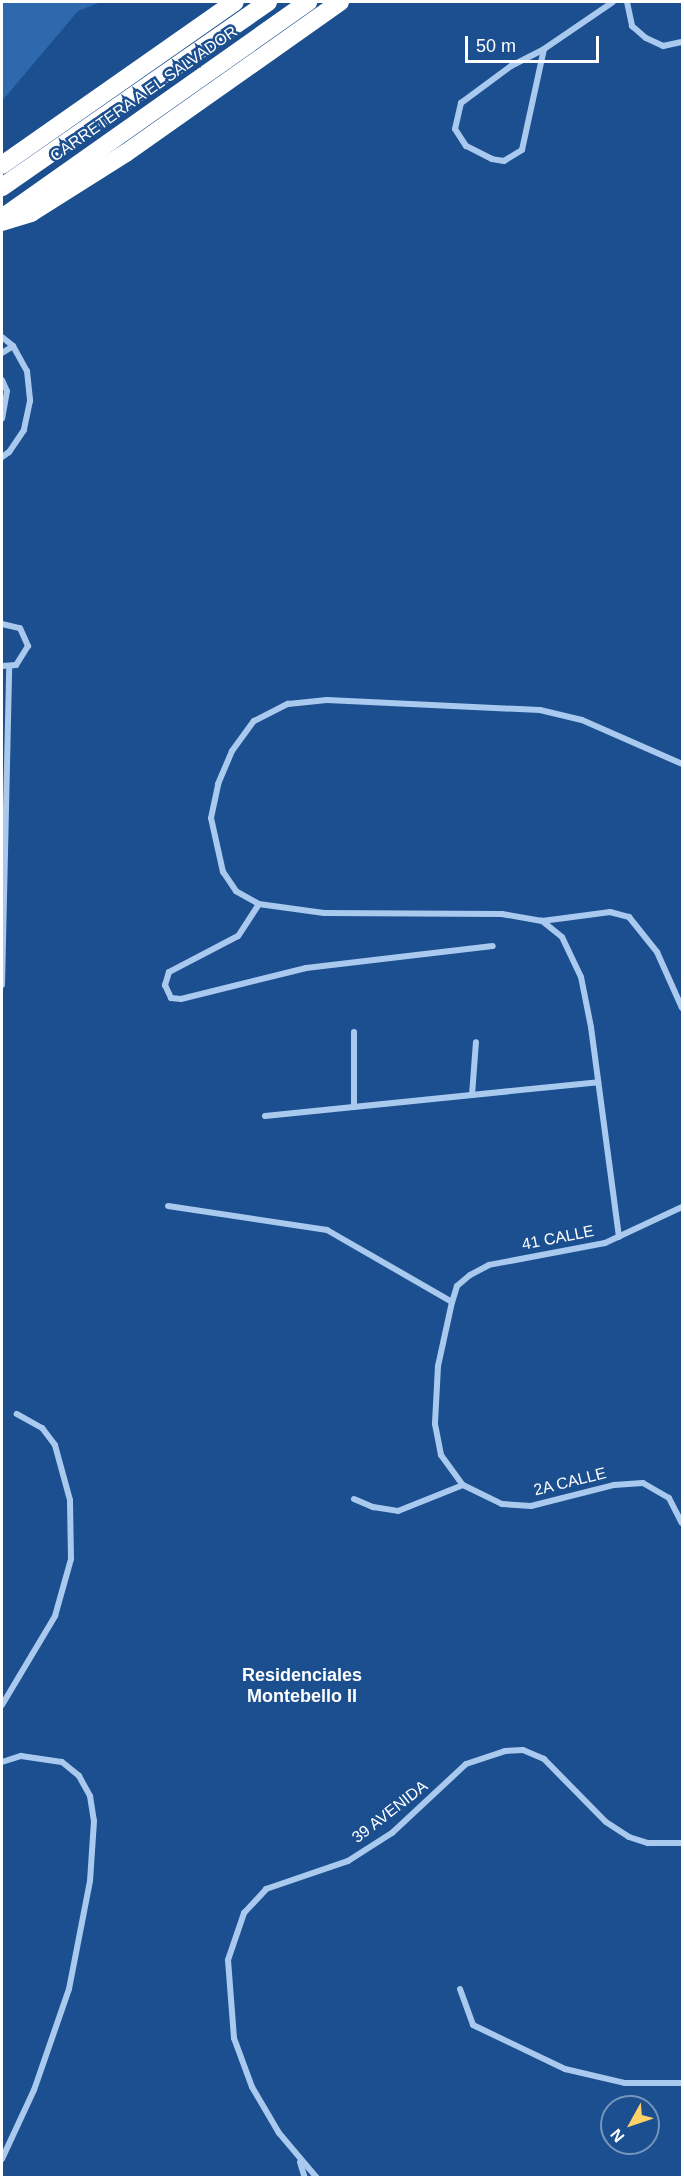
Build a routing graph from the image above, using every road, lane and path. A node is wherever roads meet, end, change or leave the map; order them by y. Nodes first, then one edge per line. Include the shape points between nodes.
1 (235, 2) edge
2 (268, 2) edge
3 (308, 2) edge
4 (340, 2) edge
5 (613, 2) edge
6 (627, 2) edge
7 (682, 42) edge
8 (544, 49) junction
9 (2, 165) edge
10 (2, 187) edge
11 (2, 217) edge
12 (2, 222) edge
13 (2, 338) edge
14 (13, 346) junction
15 (2, 353) edge
16 (2, 380) edge
17 (2, 419) edge
18 (2, 457) edge
19 (2, 624) edge
20 (5, 667) edge
21 (682, 764) edge
22 (259, 904) junction
23 (542, 921) junction
24 (493, 946) dead end
25 (2, 985) edge
26 (682, 1008) edge
27 (354, 1032) dead end
28 (476, 1042) dead end
29 (598, 1082) junction
30 (472, 1095) junction
31 (354, 1107) junction
32 (265, 1116) dead end
33 (168, 1206) dead end
34 (682, 1208) edge
35 (619, 1238) junction
36 (452, 1302) junction
37 (17, 1414) dead end
38 (463, 1485) junction
39 (354, 1499) dead end
40 (682, 1522) edge
41 (2, 1705) edge
42 (2, 1762) edge
43 (682, 1844) edge
44 (460, 1989) dead end
45 (682, 2083) edge
46 (2, 2159) edge
47 (299, 2159) junction
48 (305, 2178) edge
49 (317, 2178) edge

1 - 9 highway
2 - 10 highway, CARRETERA A EL SALVADOR
3 - 11 highway, CARRETERA A EL SALVADOR
4 - 12 highway via 126,153 31,213
5 - 8 street
6 - 7 street via 632,26 646,38 663,46
8 - 8 street via 511,66 461,103 455,129 466,146 504,161 522,150
13 - 14 street
14 - 15 street
14 - 18 street via 27,371 30,401 24,430
16 - 17 street via 8,391
19 - 20 street via 20,628 27,641 22,660
20 - 25 street
21 - 22 street via 582,720 540,710 327,700 288,704 254,721 232,751 218,784 211,818 214,847 223,872 236,891
22 - 23 street via 324,913 502,914
22 - 24 street via 238,936 170,972 165,985 171,998 181,999 306,968
23 - 26 street via 610,912 629,917 657,952
23 - 29 street via 561,937 580,977
27 - 31 street
28 - 30 street
29 - 30 street
29 - 35 street
30 - 31 street
31 - 32 street
33 - 36 street via 327,1230
34 - 35 street, 41 CALLE
35 - 36 street, 41 CALLE via 489,1265 458,1286
36 - 38 street, 2A CALLE via 438,1366 435,1424 441,1455
37 - 41 street via 42,1428 55,1445 70,1500 71,1559 55,1616
38 - 39 street via 398,1511 373,1508
38 - 40 street, 2A CALLE via 502,1504 531,1506 614,1485 643,1483 669,1498
42 - 46 street via 21,1756 62,1762 79,1776 90,1796 94,1821 90,1881 69,1989 34,2090
43 - 47 street, 39 AVENIDA via 648,1843 629,1837 606,1822 544,1759 523,1750 466,1764 392,1833 348,1861 266,1889 244,1913 228,1960 234,2038 252,2087
44 - 45 street via 473,2025 566,2068 625,2083
47 - 48 street, 39 AVENIDA
47 - 49 street, 39 AVENIDA

